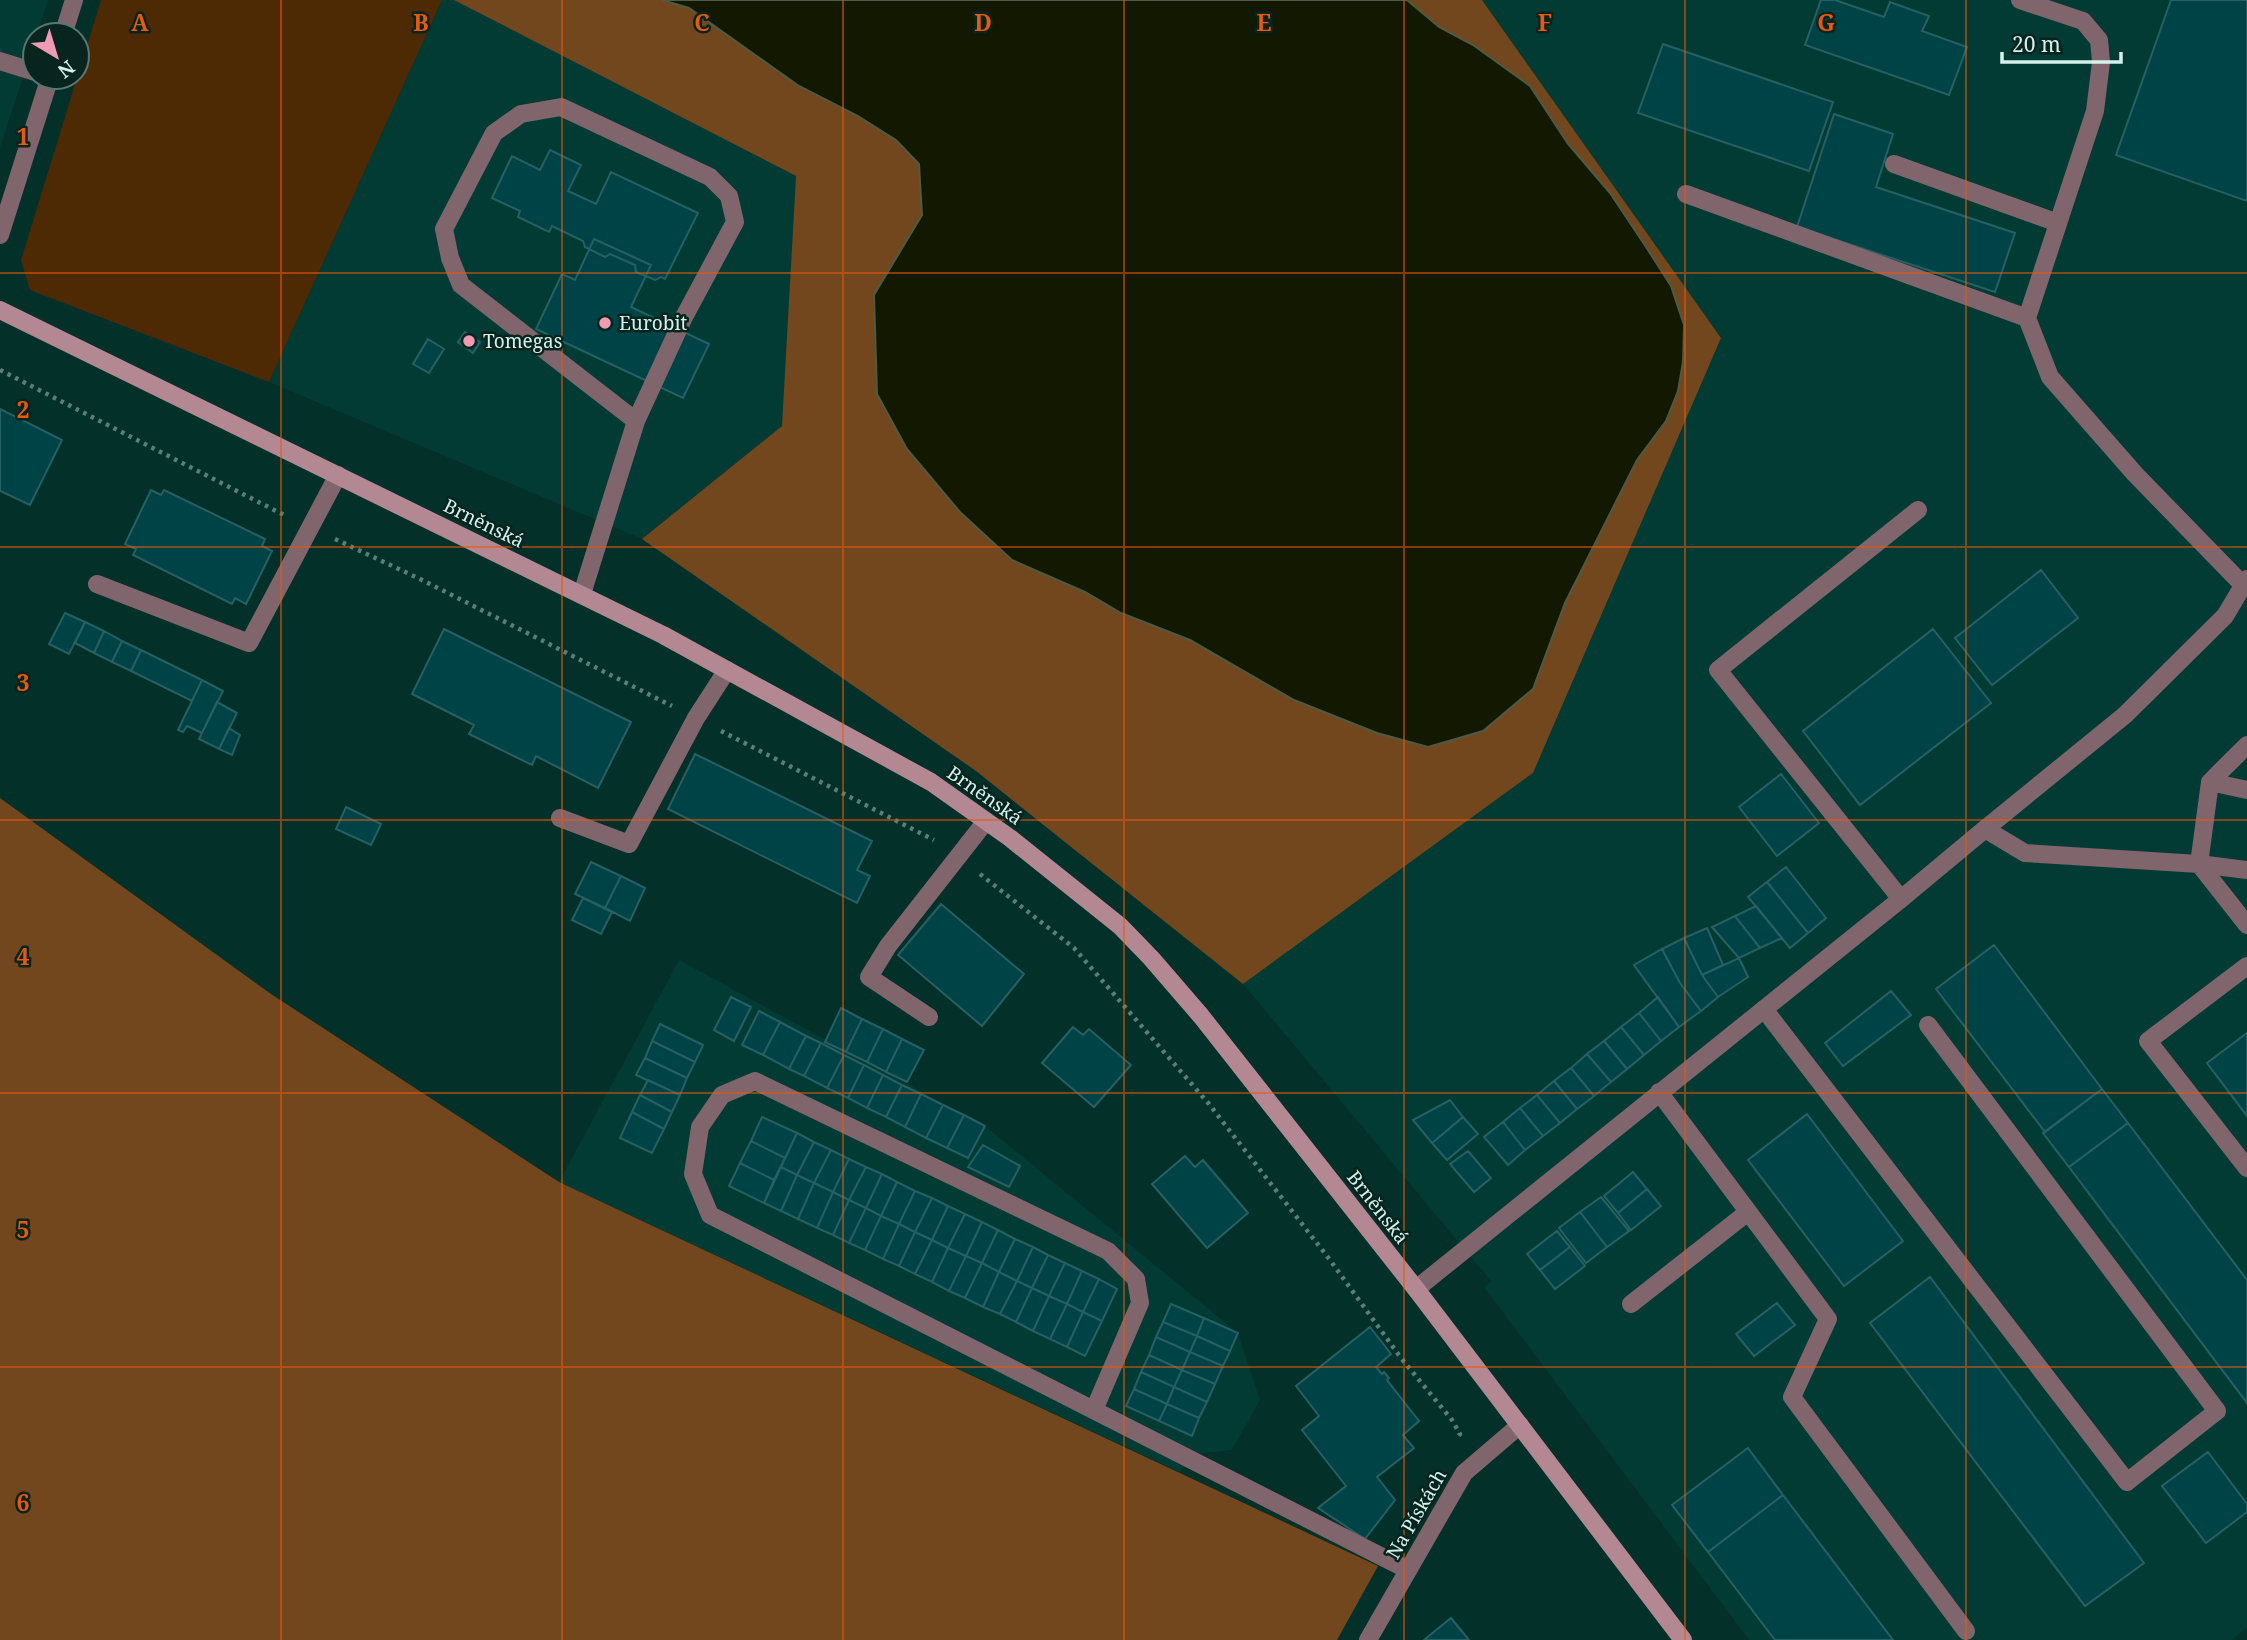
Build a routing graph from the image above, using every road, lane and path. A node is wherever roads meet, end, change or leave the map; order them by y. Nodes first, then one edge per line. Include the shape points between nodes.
1 (74, 0) edge
2 (2020, 0) edge
3 (67, 21) edge
4 (0, 61) edge
5 (21, 68) edge
6 (46, 91) edge
7 (1894, 164) dead end
8 (1686, 194) dead end
9 (2058, 223) junction
10 (0, 235) edge
11 (0, 310) edge
12 (2027, 318) junction
13 (0, 370) edge
14 (636, 421) junction
15 (338, 475) junction
16 (1918, 510) dead end
17 (309, 527) junction
18 (2245, 582) edge
19 (97, 584) dead end
20 (582, 594) junction
21 (727, 670) junction
22 (695, 718) junction
23 (2247, 745) edge
24 (2210, 782) junction
25 (2247, 790) edge
26 (560, 818) dead end
27 (986, 821) junction
28 (1985, 828) junction
29 (958, 856) junction
30 (2199, 864) junction
31 (2247, 870) edge
32 (1901, 899) junction
33 (2247, 925) edge
34 (2247, 966) edge
35 (1764, 1009) junction
36 (929, 1017) dead end
37 (1928, 1025) dead end
38 (1659, 1092) junction
39 (2247, 1168) edge
40 (1748, 1212) junction
41 (1416, 1289) junction
42 (1631, 1304) dead end
43 (1094, 1410) junction
44 (1520, 1425) junction
45 (1464, 1473) junction
46 (1408, 1570) junction
47 (1966, 1631) dead end
48 (1368, 1640) edge
49 (1683, 1640) edge

1 - 3 street
2 - 9 street via 2083,21 2099,40 2095,111
4 - 5 street
6 - 10 street
7 - 9 street
8 - 12 street
9 - 12 street
11 - 15 main road, Brněnská
12 - 18 street via 2050,377 2135,474
13 - 17 path
14 - 14 street via 684,317 736,222 729,196 710,177 561,107 521,114 494,133 444,229 450,258 461,285
14 - 20 street
15 - 17 street
15 - 20 main road, Brněnská
16 - 32 street via 1718,670
17 - 19 street via 249,643
17 - 22 path
18 - 28 street via 2225,616 2126,715
20 - 21 main road, Brněnská
21 - 22 street
21 - 27 main road, Brněnská via 931,782
22 - 26 street via 629,844
22 - 29 path
23 - 24 street
24 - 25 street
24 - 30 street
27 - 29 street
27 - 41 main road, Brněnská via 1083,895 1151,958 1210,1026
28 - 30 street via 2025,853
28 - 32 street
29 - 36 street via 888,946 869,978
29 - 45 path via 1074,948 1209,1104 1452,1420 1460,1434 1448,1451
30 - 31 street
30 - 33 street
32 - 35 street
34 - 39 street via 2148,1041
35 - 37 street via 2126,1482 2217,1411
35 - 38 street
38 - 40 street
38 - 41 street
40 - 42 street
40 - 47 street via 1828,1319 1792,1397
41 - 44 main road, Brněnská
43 - 43 street via 710,1215 693,1174 700,1127 722,1095 755,1081 1108,1251 1136,1279 1140,1303
43 - 46 street
44 - 45 street, Na Pískách
44 - 49 main road, Brněnská
45 - 46 street, Na Pískách
46 - 48 street, Na Pískách

